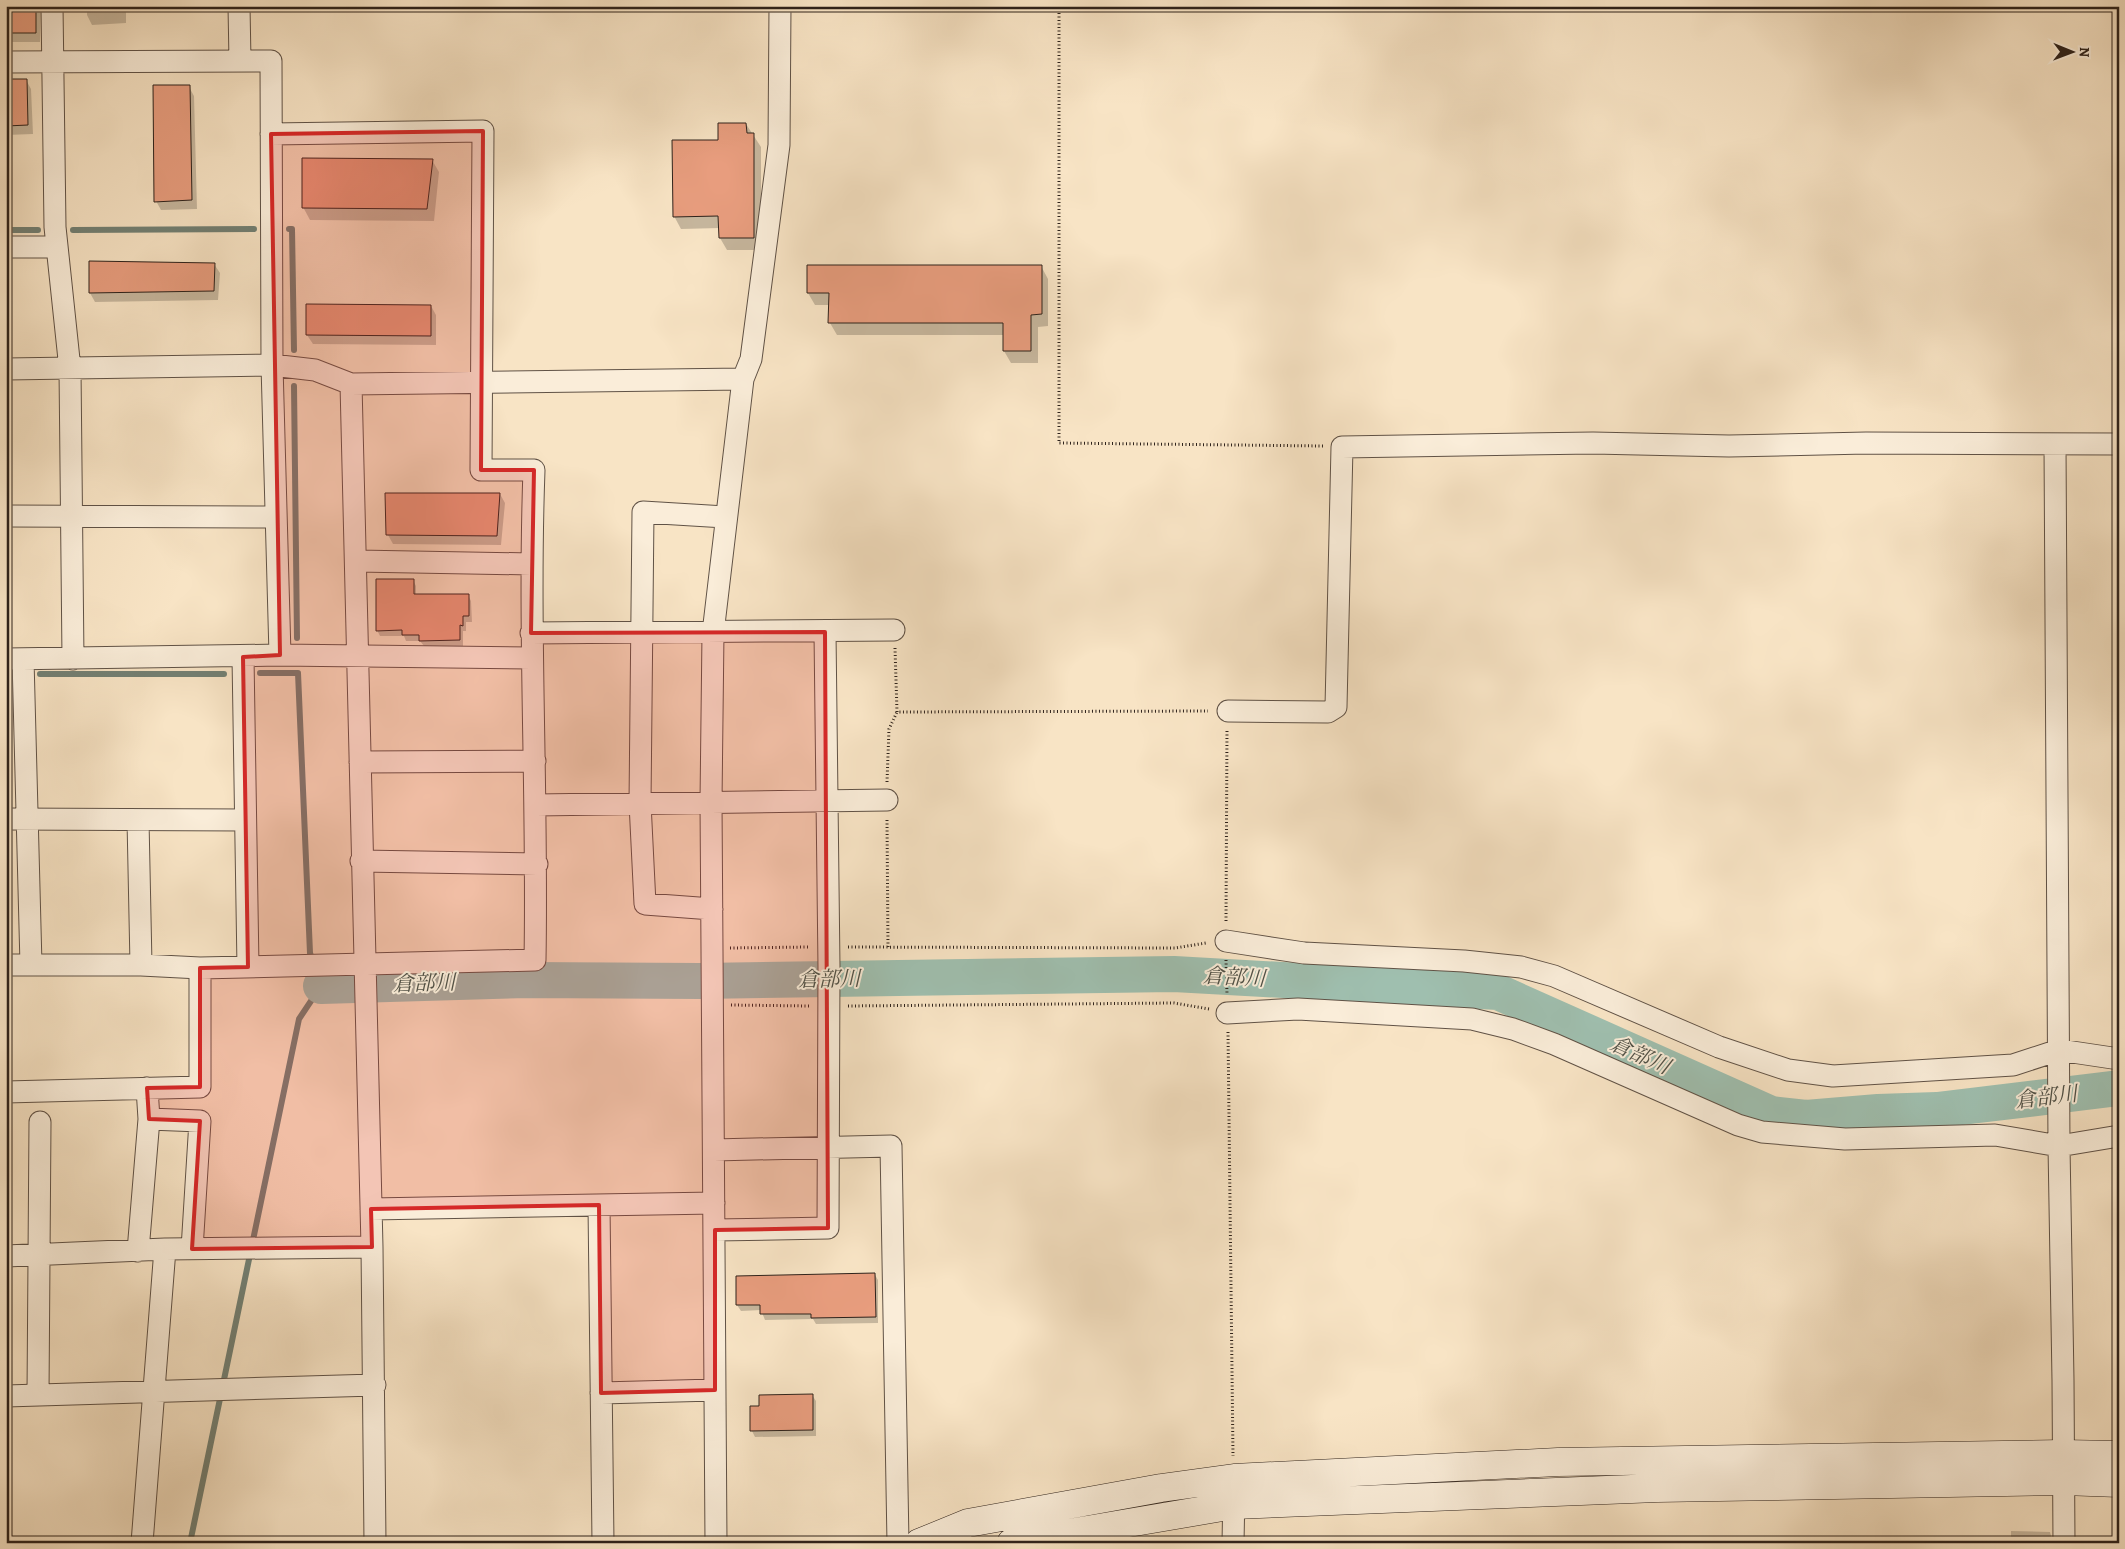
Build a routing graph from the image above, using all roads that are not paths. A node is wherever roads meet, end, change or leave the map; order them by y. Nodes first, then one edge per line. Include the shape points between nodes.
1 (52, 6) edge
2 (240, 6) edge
3 (780, 6) edge
4 (52, 61) junction
5 (240, 61) junction
6 (6, 62) edge
7 (271, 134) junction
8 (6, 247) edge
9 (57, 247) junction
10 (272, 365) junction
11 (70, 369) junction
12 (6, 370) edge
13 (743, 379) junction
14 (483, 383) junction
15 (351, 384) junction
16 (2055, 444) junction
17 (2119, 444) edge
18 (6, 516) edge
19 (73, 516) junction
20 (276, 517) junction
21 (725, 517) junction
22 (357, 561) junction
23 (531, 564) junction
24 (894, 630) road end
25 (642, 632) junction
26 (825, 632) junction
27 (531, 633) junction
28 (713, 633) junction
29 (280, 655) junction
30 (243, 657) junction
31 (356, 657) junction
32 (531, 658) junction
33 (15, 659) edge
34 (73, 659) junction
35 (1228, 711) road end
36 (535, 761) junction
37 (360, 762) junction
38 (886, 800) road end
39 (711, 802) junction
40 (827, 802) junction
41 (640, 803) junction
42 (536, 805) junction
43 (29, 818) junction
44 (6, 819) edge
45 (138, 820) junction
46 (245, 820) junction
47 (361, 861) junction
48 (537, 864) junction
49 (712, 909) junction
50 (1226, 948) road end
51 (31, 965) junction
52 (142, 965) junction
53 (6, 966) edge
54 (248, 967) junction
55 (365, 967) junction
56 (200, 968) junction
57 (1227, 1008) road end
58 (2059, 1054) junction
59 (2119, 1060) edge
60 (147, 1088) junction
61 (6, 1092) edge
62 (149, 1119) junction
63 (40, 1122) dead end
64 (2119, 1136) edge
65 (828, 1146) junction
66 (2059, 1146) junction
67 (714, 1150) junction
68 (714, 1203) junction
69 (599, 1205) junction
70 (371, 1210) junction
71 (715, 1230) junction
72 (372, 1246) junction
73 (165, 1249) junction
74 (192, 1249) junction
75 (138, 1251) junction
76 (40, 1254) junction
77 (6, 1256) edge
78 (375, 1385) junction
79 (154, 1390) junction
80 (715, 1390) junction
81 (601, 1393) junction
82 (38, 1395) junction
83 (6, 1396) edge
84 (2062, 1454) junction
85 (2119, 1455) edge
86 (1234, 1478) junction
87 (2063, 1481) junction
88 (2119, 1483) edge
89 (1234, 1505) junction
90 (142, 1543) edge
91 (375, 1543) edge
92 (603, 1543) edge
93 (716, 1543) edge
94 (898, 1543) edge
95 (919, 1543) edge
96 (1011, 1543) edge
97 (1233, 1543) edge
98 (2064, 1543) edge

1 - 4 street
2 - 5 street
3 - 13 street via 779,145 751,359
4 - 5 street
4 - 6 street
4 - 9 street
5 - 7 street via 270,61
7 - 10 street
7 - 14 street via 483,131
8 - 9 street
9 - 11 street
10 - 11 street
10 - 15 street via 315,370
10 - 20 street
11 - 12 street
11 - 19 street
13 - 14 street
13 - 21 street
14 - 15 street
14 - 23 street via 481,470 534,470
15 - 22 street
16 - 17 street
16 - 35 street via 1342,446 1336,707 1328,712
16 - 58 street
18 - 19 street
19 - 20 street
19 - 34 street
20 - 29 street
21 - 25 street via 643,512
21 - 28 street
22 - 23 street
22 - 31 street
23 - 27 street
24 - 26 street
25 - 27 street
25 - 28 street
25 - 41 street
26 - 28 street
26 - 40 street
27 - 32 street
28 - 39 street
29 - 30 street
29 - 31 street
30 - 34 street
30 - 46 street
31 - 32 street
31 - 37 street
32 - 36 street
33 - 34 street
33 - 43 street
36 - 37 street
36 - 42 street
37 - 47 street
38 - 40 street
39 - 40 street
39 - 41 street
39 - 49 street
40 - 65 street
41 - 42 street
41 - 49 street via 645,904
42 - 48 street
43 - 44 street
43 - 45 street
43 - 51 street
45 - 46 street
45 - 52 street
46 - 54 street
47 - 48 street
47 - 55 street
48 - 55 street via 535,960
49 - 67 street
50 - 58 street via 1521,967 1554,976 1720,1047 1788,1070 1833,1076 2013,1065
51 - 52 street
51 - 53 street
52 - 56 street
54 - 55 street
54 - 56 street
55 - 70 street
56 - 60 street via 200,1087
57 - 66 street via 1472,1019 1554,1044 1738,1125 1762,1132 1845,1139 1995,1135
58 - 59 street
58 - 66 street
60 - 61 street
60 - 62 street
62 - 74 street via 200,1121
62 - 75 street
63 - 76 street
64 - 66 street
65 - 67 street
65 - 71 street via 828,1228
65 - 94 street via 891,1146
66 - 84 street
67 - 68 street
68 - 69 street
68 - 71 street
69 - 70 street
69 - 81 street
70 - 72 street
71 - 80 street
72 - 74 street
72 - 78 street
73 - 74 street
73 - 75 street
73 - 79 street
75 - 76 street
76 - 77 street
76 - 82 street
78 - 79 street
78 - 91 street
79 - 82 street
79 - 90 street
80 - 81 street
80 - 93 street
81 - 92 street
82 - 83 street
84 - 85 street
84 - 86 street via 1558,1462
84 - 87 street
86 - 89 street
86 - 95 street via 968,1523
87 - 88 street
87 - 89 street via 1657,1488
87 - 98 street
89 - 96 street
89 - 97 street

